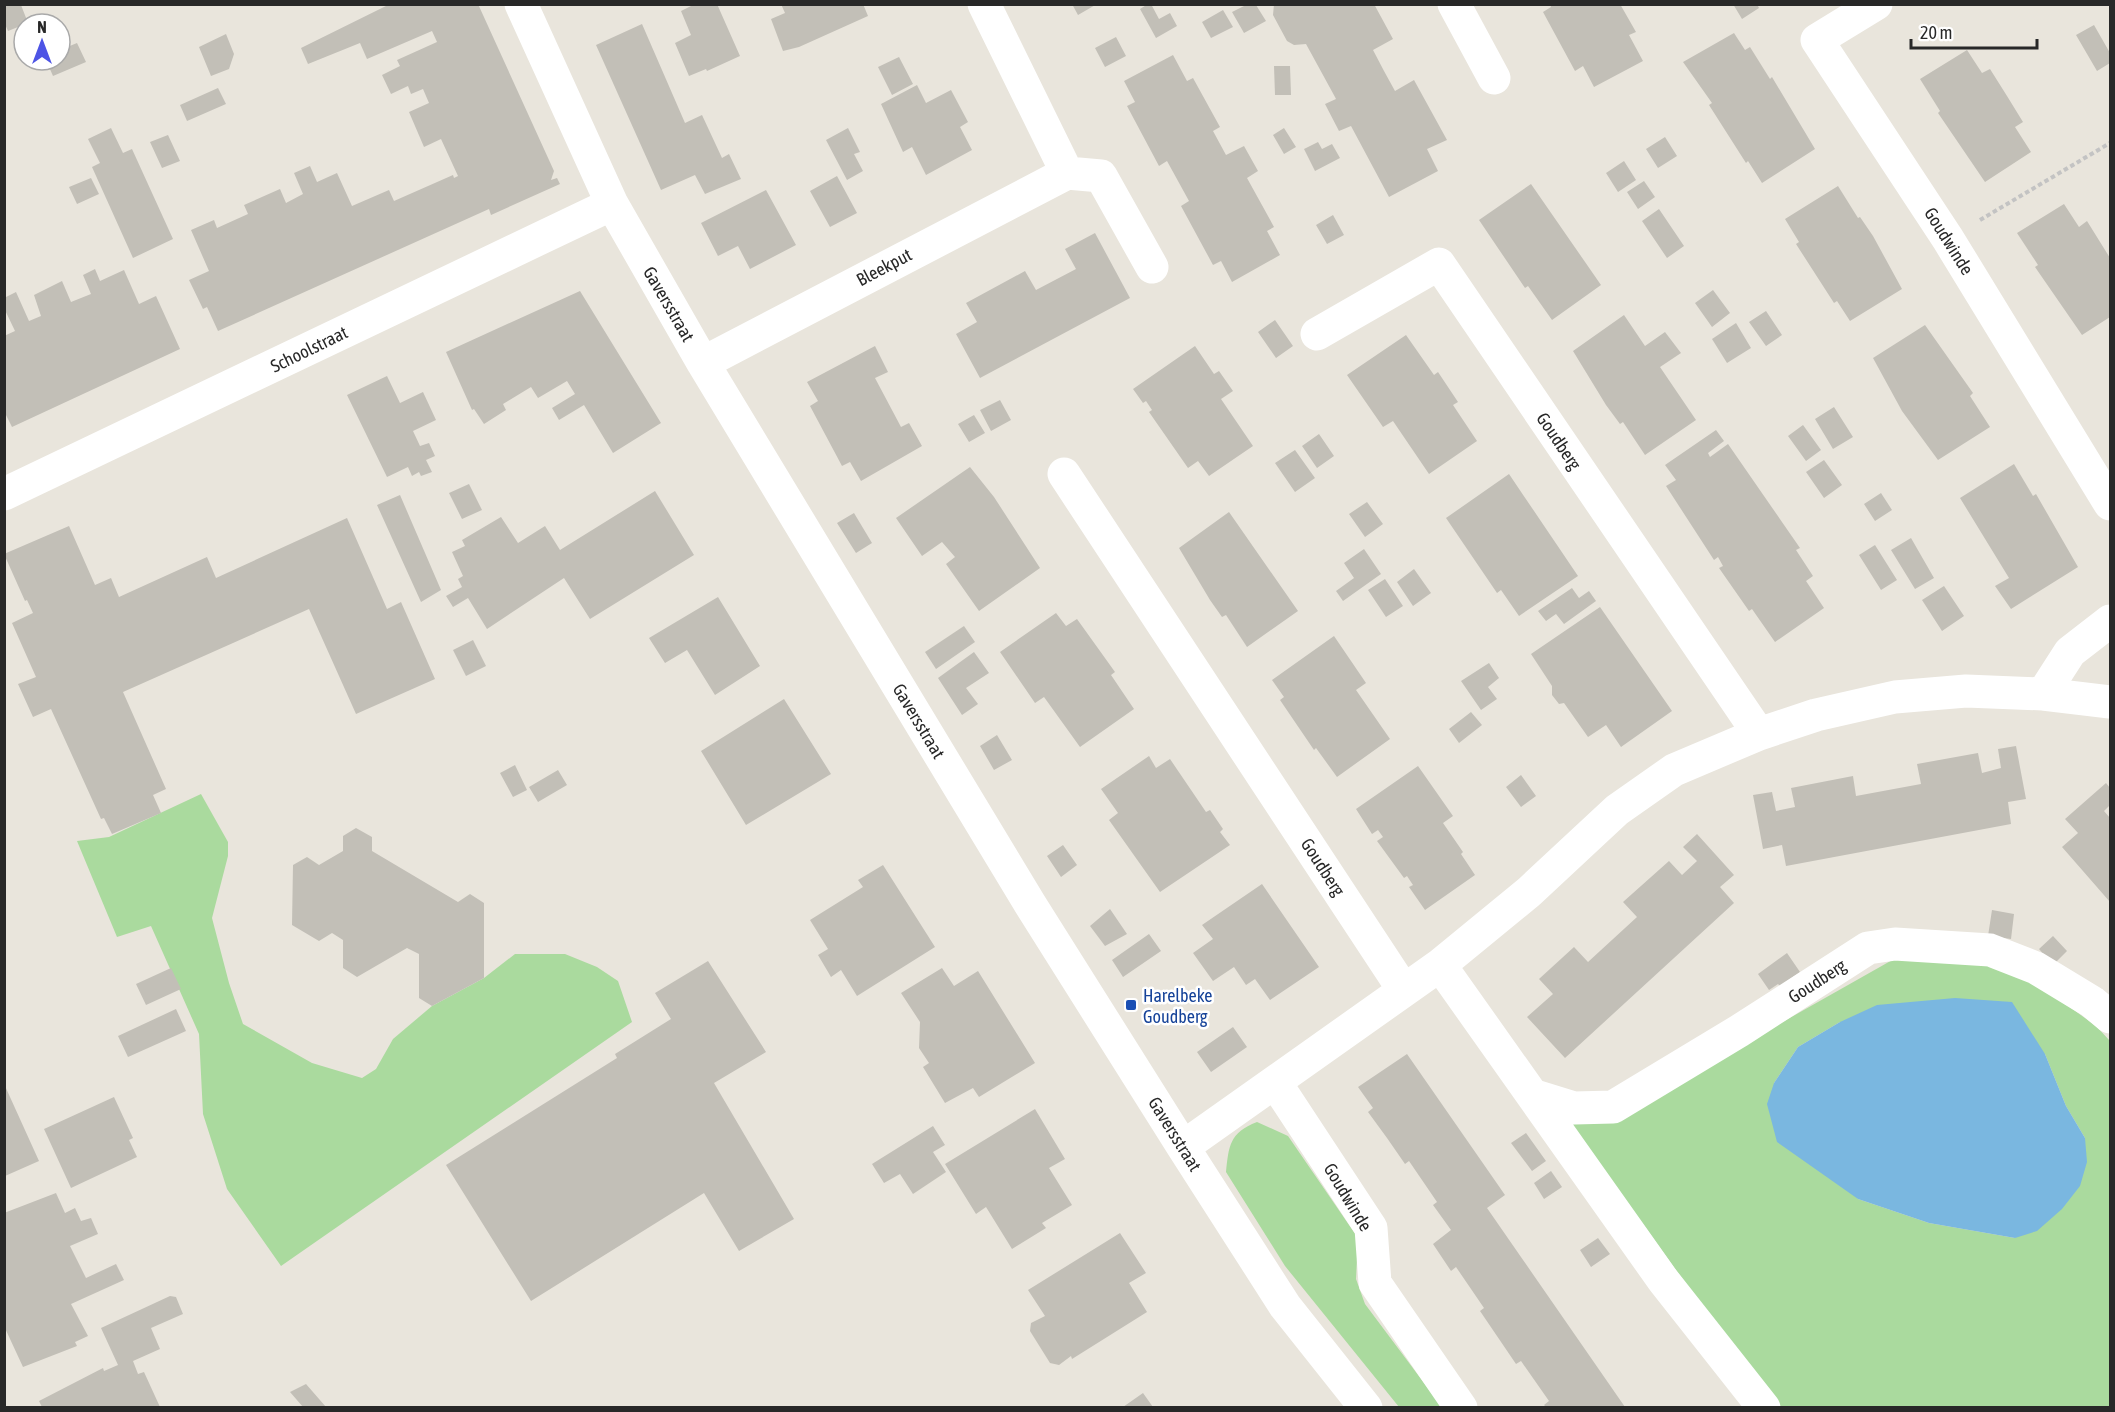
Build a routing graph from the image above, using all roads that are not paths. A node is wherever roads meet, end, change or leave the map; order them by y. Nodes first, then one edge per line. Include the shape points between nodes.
1 (521, 4) edge
2 (984, 4) edge
3 (1454, 4) edge
4 (1876, 4) edge
5 (1494, 78) dead end
6 (1067, 173) junction
7 (612, 204) junction
8 (1152, 267) dead end
9 (1317, 334) dead end
10 (703, 363) junction
11 (1064, 474) dead end
12 (4, 494) edge
13 (2110, 504) edge
14 (2110, 621) edge
15 (2043, 694) junction
16 (2110, 702) edge
17 (1758, 734) junction
18 (1440, 965) junction
19 (1403, 988) junction
20 (2110, 1017) edge
21 (1275, 1082) junction
22 (1532, 1095) junction
23 (1183, 1147) junction
24 (1366, 1407) edge
25 (1461, 1407) edge
26 (1764, 1407) edge

1 - 7 street, Gaversstraat
2 - 6 street
3 - 5 street
4 - 13 street, Goudwinde via 1817,40 1948,239
6 - 8 street via 1101,176
6 - 10 street, Bleekput
7 - 10 street, Gaversstraat
7 - 12 street, Schoolstraat
9 - 17 street, Goudberg via 1439,264
10 - 23 street, Gaversstraat via 1030,904
11 - 19 street, Goudberg
14 - 15 street via 2070,652
15 - 16 street
15 - 17 street via 1966,691 1895,697 1816,715
17 - 18 street via 1674,770 1617,810 1529,892
18 - 19 street
18 - 22 street
19 - 21 street
20 - 22 street, Goudberg via 2036,968 1990,950 1895,944 1868,948 1613,1107 1574,1108
21 - 23 street
21 - 25 street, Goudwinde via 1371,1228 1375,1282
22 - 26 street via 1663,1280
23 - 24 street, Gaversstraat via 1285,1306

